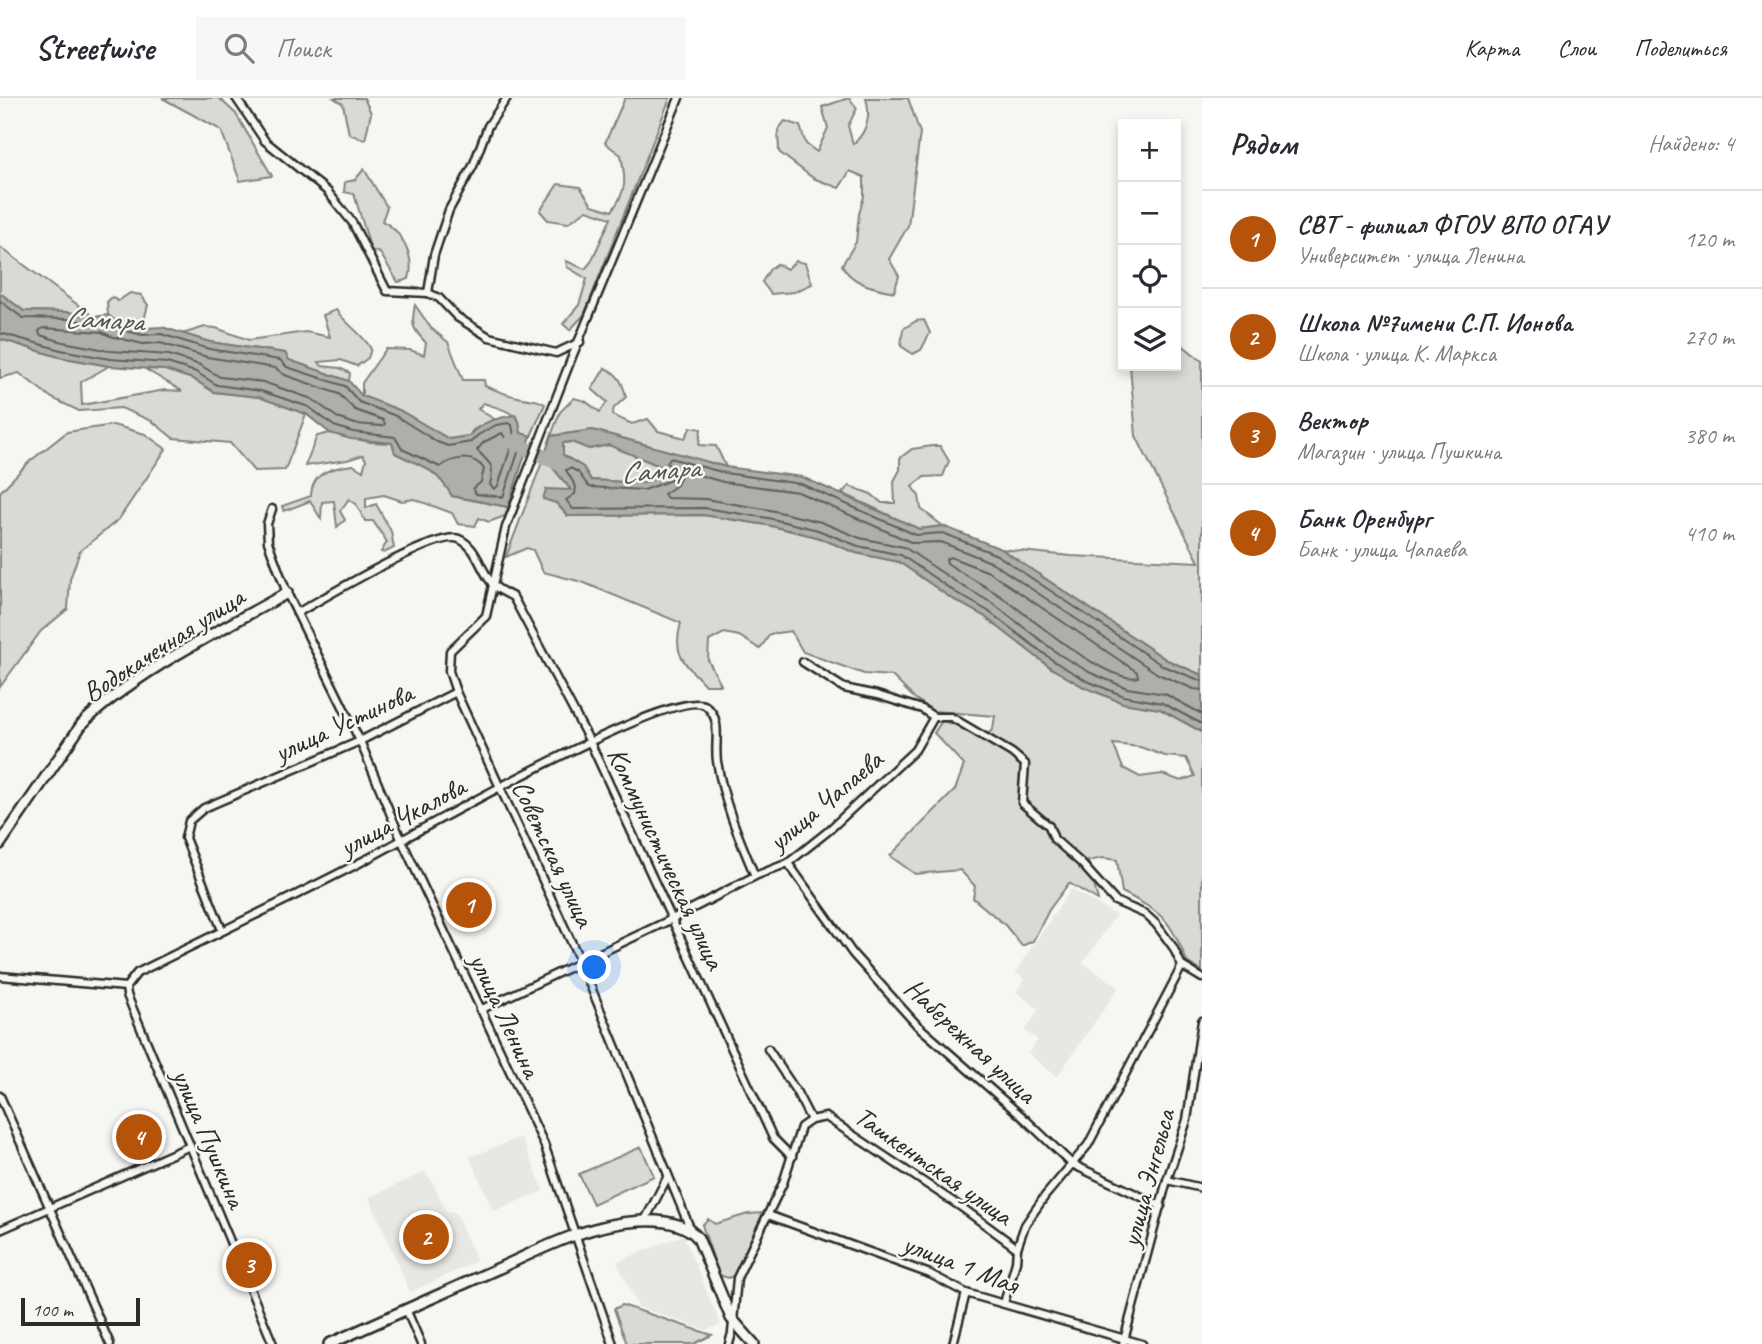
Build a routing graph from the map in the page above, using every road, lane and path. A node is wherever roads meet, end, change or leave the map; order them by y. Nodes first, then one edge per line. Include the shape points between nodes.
1 (236, 98) edge
2 (507, 98) edge
3 (678, 98) edge
4 (428, 293) junction
5 (580, 342) junction
6 (272, 509) dead end
7 (492, 585) junction
8 (287, 593) junction
9 (297, 613) junction
10 (803, 662) dead end
11 (456, 692) junction
12 (934, 717) junction
13 (360, 741) junction
14 (590, 742) junction
15 (500, 787) junction
16 (401, 839) junction
17 (0, 844) edge
18 (788, 863) junction
19 (755, 876) junction
20 (671, 919) junction
21 (222, 930) junction
22 (581, 963) junction
23 (1182, 967) junction
24 (0, 976) edge
25 (1202, 978) edge
26 (126, 987) junction
27 (480, 1010) junction
28 (1202, 1021) edge
29 (768, 1049) dead end
30 (0, 1096) edge
31 (811, 1120) junction
32 (190, 1146) junction
33 (792, 1157) junction
34 (1072, 1164) junction
35 (668, 1176) junction
36 (1167, 1180) junction
37 (1202, 1188) edge
38 (1161, 1206) junction
39 (49, 1209) junction
40 (768, 1214) junction
41 (644, 1222) junction
42 (690, 1228) junction
43 (0, 1230) edge
44 (576, 1234) junction
45 (1017, 1248) junction
46 (966, 1293) junction
47 (1004, 1303) junction
48 (407, 1309) junction
49 (731, 1318) junction
50 (1124, 1341) edge
51 (110, 1344) edge
52 (273, 1344) edge
53 (329, 1344) edge
54 (421, 1344) edge
55 (613, 1344) edge
56 (729, 1344) edge
57 (754, 1344) edge
58 (953, 1344) edge
59 (1142, 1344) edge

1 - 4 street via 265,141 327,191 352,222 387,291
2 - 4 street via 488,126 449,209
3 - 5 street, улица Устинова
4 - 5 street via 489,337 556,353
5 - 7 street, улица Устинова via 506,527
6 - 8 street, улица Ленина via 268,542
7 - 9 street via 470,545 457,537 445,538 402,555
7 - 11 street, улица Устинова via 486,616 450,651 449,671
7 - 14 street, Коммунистическая улица via 513,597
8 - 9 street, улица Ленина
8 - 17 main road, Водокачечная улица via 179,653 99,708 82,724
9 - 13 street, улица Ленина
10 - 12 street via 844,688 922,709
11 - 13 street, улица Устинова
11 - 15 street, Советская улица
12 - 18 street, улица Чапаева via 915,750
12 - 23 street via 951,717 1026,764 1023,803 1115,901 1156,924
13 - 16 street, улица Ленина
13 - 21 street, улица Устинова via 204,808 189,821 185,838
14 - 15 street, улица Чкалова
14 - 19 street, улица Чкалова via 650,716 689,704 706,706 718,733 715,752 728,811
14 - 20 street, Коммунистическая улица
15 - 16 street, улица Чкалова
15 - 22 street, Советская улица
16 - 21 street, улица Чкалова
16 - 27 street, улица Ленина
18 - 19 street, улица Чапаева
18 - 34 street, Набережная улица via 853,954 917,1026
19 - 20 street, улица Чапаева
20 - 22 street, улица Чапаева
20 - 33 street, Коммунистическая улица via 773,1138
21 - 26 street, улица Чкалова via 137,973
22 - 27 street, улица Чапаева
22 - 35 street, Советская улица
23 - 25 street
23 - 34 street via 1088,1144
24 - 26 street
26 - 32 street, улица Пушкина
27 - 44 street, улица Ленина via 544,1144
28 - 36 street, улица Энгельса via 1187,1119
29 - 31 street
30 - 39 street
31 - 33 street via 802,1127
31 - 45 street, Ташкентская улица via 826,1117
32 - 39 street
32 - 52 street, улица Пушкина
33 - 40 street
34 - 38 street, Набережная улица
34 - 45 street via 1025,1225
35 - 41 street
35 - 42 street, Советская улица
36 - 37 street
36 - 38 street, улица Энгельса
38 - 50 street, улица Энгельса
39 - 43 street
39 - 51 street
40 - 46 street, улица 1 Мая via 930,1274
40 - 49 street via 737,1279
41 - 42 main road
41 - 44 main road
42 - 49 main road
44 - 48 main road
44 - 55 street, улица Ленина
45 - 47 street
46 - 47 street, улица 1 Мая
46 - 58 street
47 - 50 street, улица 1 Мая
48 - 53 main road
48 - 54 street
49 - 56 street
49 - 57 main road
50 - 59 street, улица 1 Мая

